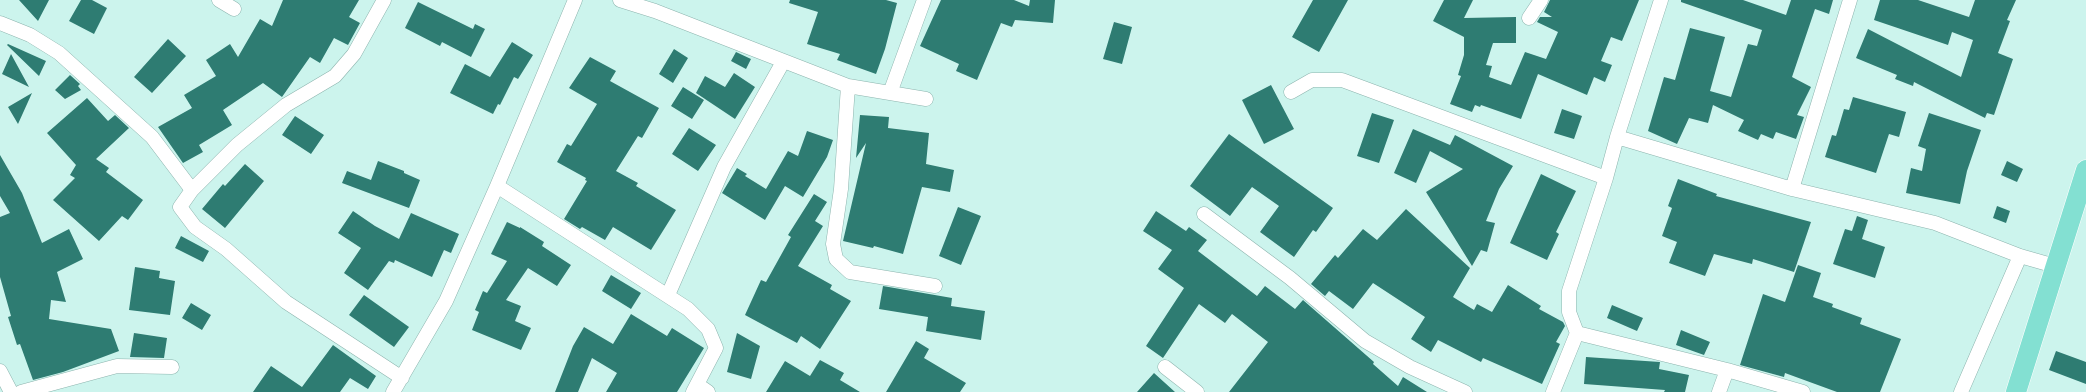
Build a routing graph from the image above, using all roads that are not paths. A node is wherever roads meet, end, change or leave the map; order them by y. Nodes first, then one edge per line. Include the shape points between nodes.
1 (219, 0) edge
2 (384, 0) edge
3 (575, 0) edge
4 (620, 0) edge
5 (924, 0) edge
6 (1541, 0) edge
7 (1662, 0) edge
8 (1850, 0) edge
9 (234, 9) dead end
10 (1529, 18) dead end
11 (0, 23) edge
12 (783, 62) junction
13 (848, 86) junction
14 (1291, 92) dead end
15 (890, 93) junction
16 (926, 99) dead end
17 (1617, 137) junction
18 (2086, 170) edge
19 (1606, 178) junction
20 (497, 186) junction
21 (1792, 189) junction
22 (192, 190) junction
23 (1204, 214) dead end
24 (2020, 256) junction
25 (2055, 266) junction
26 (935, 286) dead end
27 (668, 295) junction
28 (1577, 333) junction
29 (1165, 366) dead end
30 (172, 367) dead end
31 (1727, 370) junction
32 (0, 371) edge
33 (402, 378) junction
34 (700, 390) edge
35 (11, 392) edge
36 (21, 392) edge
37 (393, 392) edge
38 (1197, 392) edge
39 (1465, 392) edge
40 (1553, 392) edge
41 (1719, 392) edge
42 (1803, 392) edge
43 (1961, 392) edge
44 (2016, 392) edge

1 - 9 street
2 - 22 street via 354,54 335,76 286,105 237,145
3 - 20 street
4 - 12 street
5 - 15 street
6 - 10 street
7 - 17 street
8 - 21 street
11 - 22 street via 30,35 59,53 152,137
12 - 13 street
12 - 27 street via 724,166
13 - 15 street
13 - 26 street via 841,188 833,244 836,259 850,272
14 - 19 street via 1312,80 1342,80
15 - 16 street
17 - 19 street
17 - 21 street
18 - 25 highway
19 - 28 street via 1569,291 1568,312
20 - 27 street
20 - 33 street via 446,301
21 - 24 street via 1935,223
22 - 33 street via 180,207 195,227 226,249 286,302
23 - 39 street via 1290,278 1365,341
24 - 25 street
24 - 43 street
25 - 44 highway
27 - 34 street via 688,309 708,330 716,348
28 - 31 street
28 - 40 street
29 - 38 street
30 - 36 street via 117,366
31 - 41 street
31 - 42 street
32 - 35 street
33 - 37 street

